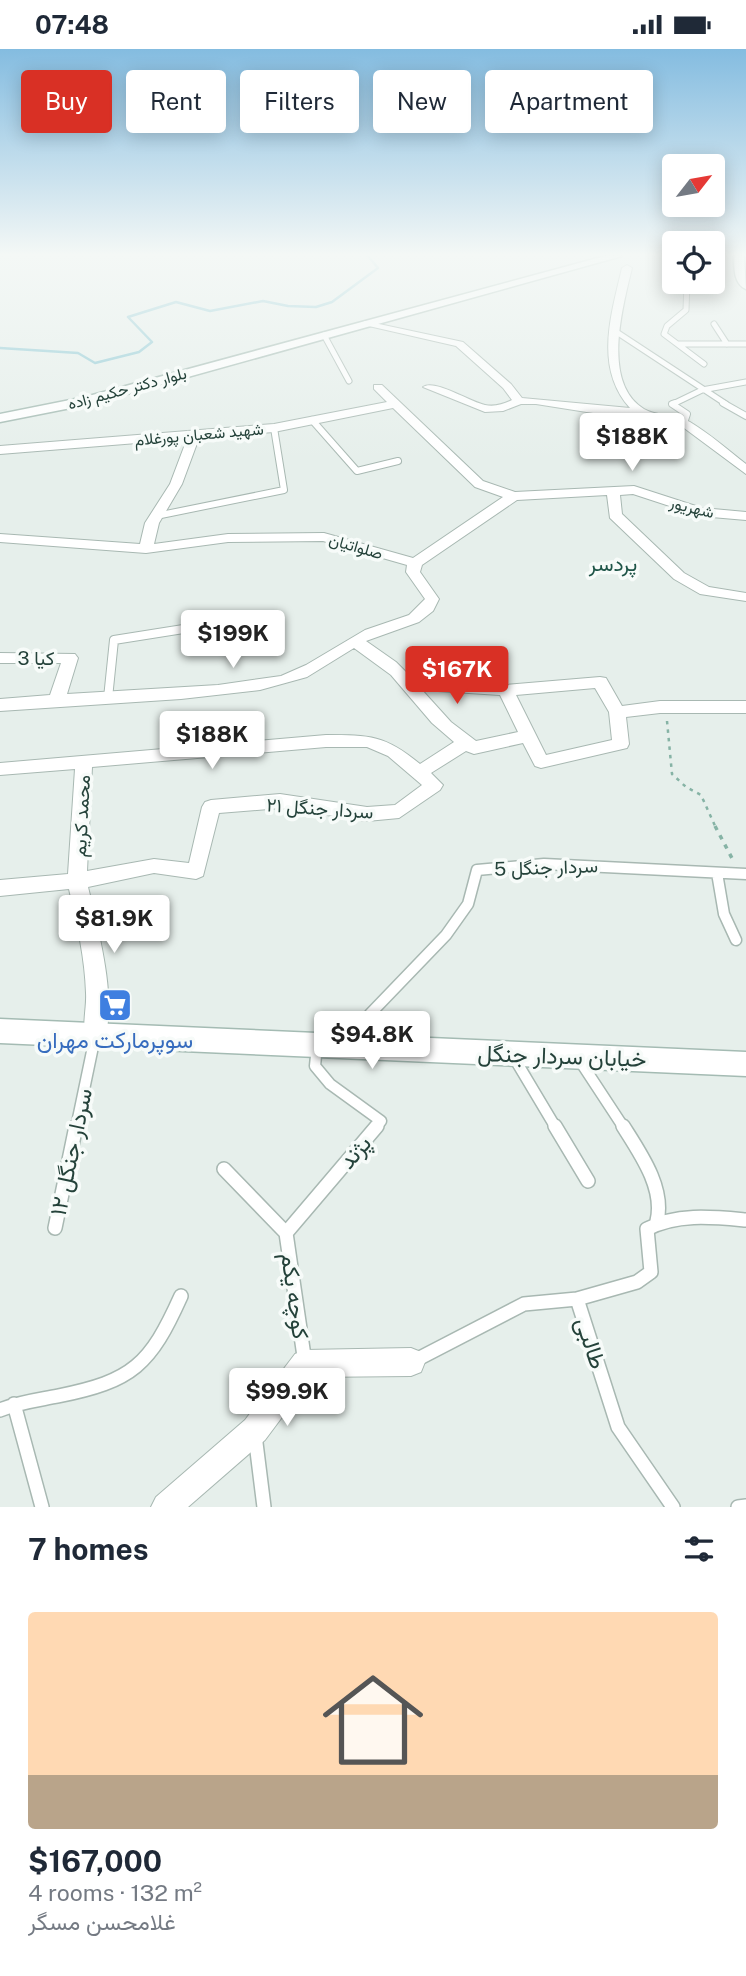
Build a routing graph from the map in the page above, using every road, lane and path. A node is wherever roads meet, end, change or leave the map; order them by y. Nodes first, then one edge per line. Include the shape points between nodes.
1 (348, 324) edge
2 (365, 324) joint
3 (616, 324) edge
4 (669, 324) edge
5 (713, 324) dead end
6 (615, 331) junction
7 (320, 332) junction
8 (677, 344) junction
9 (727, 344) junction
10 (746, 344) edge
11 (704, 364) dead end
12 (182, 369) junction
13 (349, 381) dead end
14 (746, 382) edge
15 (378, 387) dead end
16 (429, 387) dead end
17 (702, 390) junction
18 (519, 401) junction
19 (396, 404) junction
20 (0, 408) edge
21 (640, 412) junction
22 (746, 416) edge
23 (0, 418) edge
24 (312, 420) junction
25 (684, 423) junction
26 (274, 428) junction
27 (195, 433) junction
28 (0, 450) edge
29 (398, 461) dead end
30 (746, 470) edge
31 (613, 491) junction
32 (514, 496) junction
33 (156, 516) junction
34 (746, 516) edge
35 (0, 538) edge
36 (146, 549) junction
37 (415, 563) junction
38 (746, 597) edge
39 (196, 627) dead end
40 (354, 641) junction
41 (0, 658) edge
42 (410, 684) junction
43 (506, 690) junction
44 (108, 698) junction
45 (57, 699) junction
46 (0, 705) edge
47 (666, 707) junction
48 (746, 707) edge
49 (617, 712) junction
50 (528, 736) junction
51 (466, 743) junction
52 (84, 764) junction
53 (0, 768) edge
54 (426, 779) junction
55 (717, 873) junction
56 (743, 874) edge
57 (77, 881) junction
58 (0, 888) edge
59 (736, 940) dead end
60 (0, 1031) edge
61 (95, 1035) junction
62 (317, 1045) junction
63 (364, 1047) junction
64 (511, 1054) junction
65 (577, 1056) junction
66 (746, 1064) edge
67 (223, 1169) dead end
68 (588, 1181) dead end
69 (746, 1220) edge
70 (657, 1221) junction
71 (55, 1228) dead end
72 (286, 1233) junction
73 (181, 1296) dead end
74 (577, 1299) junction
75 (411, 1362) joint
76 (305, 1364) junction
77 (7, 1407) edge
78 (255, 1430) junction
79 (746, 1506) edge
80 (42, 1507) edge
81 (166, 1507) edge
82 (264, 1507) edge
83 (673, 1507) edge
84 (738, 1507) edge

1 - 7 main road, بلوار دکتر حکیم زاده
2 - 7 main road, بلوار دکتر حکیم زاده
2 - 18 street via 459,344
3 - 6 street
4 - 8 lane via 664,334
5 - 9 lane
6 - 17 lane
6 - 21 street via 613,364 622,390
7 - 12 main road, بلوار دکتر حکیم زاده
7 - 13 lane
8 - 9 lane
8 - 11 lane
9 - 10 lane
12 - 20 main road, بلوار دکتر حکیم زاده
12 - 23 main road, بلوار دکتر حکیم زاده via 86,401
14 - 17 lane
15 - 19 street
16 - 18 street via 485,409
17 - 22 lane
17 - 25 lane via 672,404 687,414
18 - 21 street
19 - 24 street, شهید شعبان پورغلام
19 - 32 street via 479,484
21 - 25 street
24 - 26 street, شهید شعبان پورغلام
24 - 29 lane via 357,471
25 - 30 street
26 - 27 street, شهید شعبان پورغلام
26 - 33 lane via 284,491
27 - 28 street, شهید شعبان پورغلام
27 - 33 street via 176,484
31 - 32 street, شهریور
31 - 34 street, شهریور via 634,490 699,512
31 - 38 street via 615,515 679,576 705,591
32 - 37 street
33 - 36 street
35 - 36 street, صلواتیان
36 - 37 street, صلواتیان via 228,538 324,537
37 - 40 street via 413,572 432,599 428,609 413,620
39 - 44 lane via 114,640
40 - 42 street
40 - 44 street via 292,677 241,688
41 - 45 street, کیا 3 via 70,658
42 - 43 street
42 - 51 street via 416,697 452,735
43 - 49 street via 600,682
43 - 50 street
44 - 45 street
45 - 46 street
47 - 48 street
47 - 49 street
47 - 56 path via 673,774 701,795 708,819 717,826
49 - 50 street via 621,744 541,761
50 - 51 street via 474,748
51 - 54 street
52 - 53 street
52 - 54 street via 369,741 394,752
52 - 57 street, محمد کریم
54 - 57 street, سردار جنگل ۲۱ via 399,811 367,814 280,801 211,807 197,871 154,866
55 - 56 lane, سردار جنگل 5
55 - 59 lane via 724,914
55 - 63 lane, سردار جنگل 5 via 581,863 509,864 478,870 468,904 446,935 370,1014
57 - 58 street, سردار جنگل ۲۱
57 - 61 street, محمد کریم via 93,953
60 - 61 main road, خیابان سردار جنگل
61 - 62 main road, خیابان سردار جنگل
61 - 71 lane, سردار جنگل ۱۲
62 - 63 main road, خیابان سردار جنگل
62 - 72 lane, پژند via 315,1066 330,1084 381,1121
63 - 64 main road, خیابان سردار جنگل
64 - 65 main road, خیابان سردار جنگل
64 - 68 lane
65 - 66 main road, خیابان سردار جنگل
65 - 70 lane via 652,1182 660,1206
67 - 72 lane, کوچه یکم
69 - 70 lane
70 - 74 lane via 647,1229 651,1272 637,1282
72 - 76 lane, کوچه یکم
73 - 77 lane via 159,1342 129,1372 107,1385
74 - 75 lane, طالبی via 524,1304
74 - 83 lane, طالبی via 618,1427
75 - 76 street
76 - 78 street
77 - 80 lane
78 - 81 street
78 - 82 lane
79 - 84 lane

